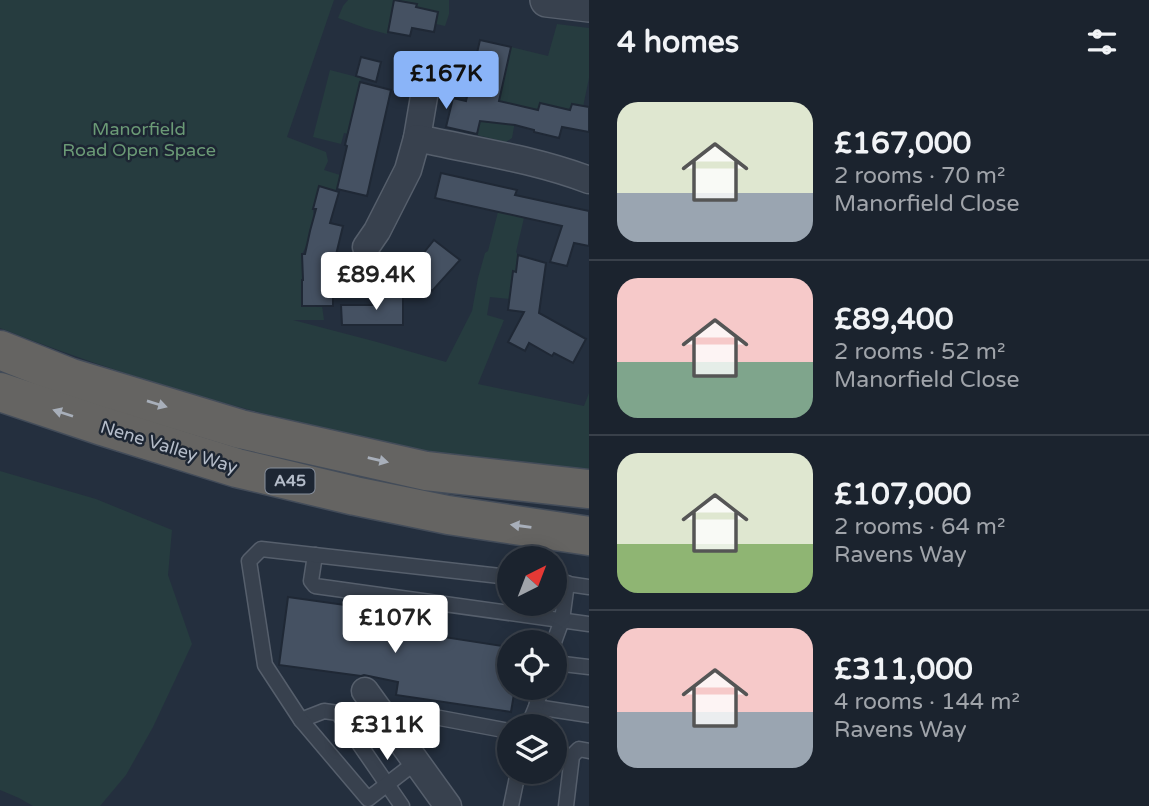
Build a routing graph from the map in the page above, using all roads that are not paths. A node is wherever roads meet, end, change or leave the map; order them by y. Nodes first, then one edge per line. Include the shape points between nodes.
1 (547, 0) edge
2 (589, 5) edge
3 (428, 74) dead end
4 (417, 138) junction
5 (589, 180) edge
6 (366, 247) dead end
7 (0, 351) edge
8 (0, 392) edge
9 (589, 489) edge
10 (589, 536) edge
11 (315, 555) junction
12 (497, 576) edge
13 (567, 583) edge
14 (589, 587) edge
15 (562, 616) edge
16 (562, 620) junction
17 (589, 624) edge
18 (558, 630) edge
19 (567, 664) edge
20 (589, 667) edge
21 (365, 691) dead end
22 (538, 700) edge
23 (536, 707) junction
24 (533, 714) edge
25 (589, 715) edge
26 (440, 718) dead end
27 (301, 720) junction
28 (497, 729) edge
29 (589, 751) edge
30 (416, 762) junction
31 (516, 784) edge
32 (387, 785) junction
33 (371, 803) edge
34 (402, 806) edge
35 (448, 806) edge
36 (511, 806) edge
37 (566, 806) edge

1 - 2 street
3 - 4 street
4 - 5 street via 507,156
4 - 6 street via 408,170
7 -> 9 highway, A45 via 71,378 254,432 426,471
10 -> 8 highway, Nene Valley Way / A45 via 448,515 237,468
11 - 12 lane
11 - 16 lane via 311,581 316,586
11 - 27 lane via 261,549 249,561 265,665
13 - 14 lane
15 - 16 lane
16 - 17 lane
16 - 18 lane
19 - 20 lane
21 - 30 street
22 - 23 lane
23 - 24 lane
23 - 25 lane
26 - 28 lane
27 - 32 lane via 324,711 338,713
27 - 33 lane
29 - 37 lane via 579,749 572,756
30 - 32 lane
30 - 35 street
31 - 36 lane
32 - 33 lane
32 - 34 lane

